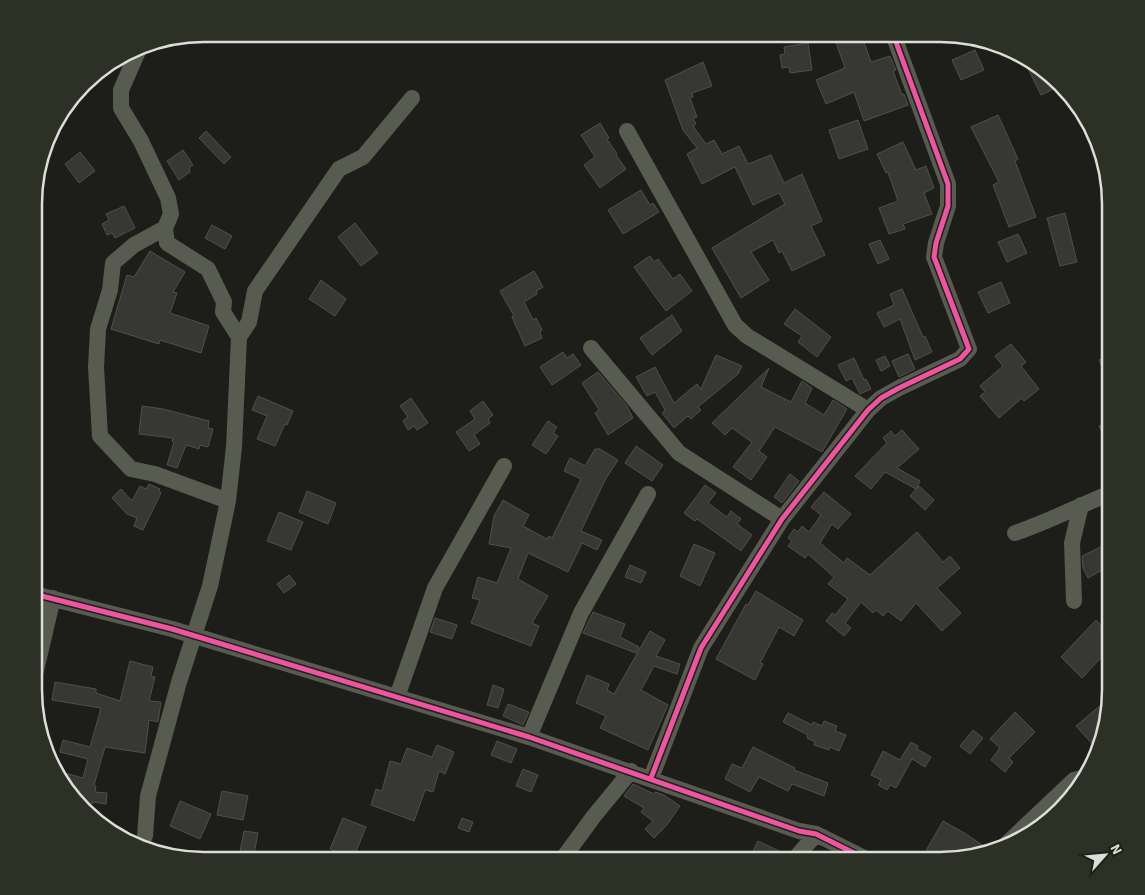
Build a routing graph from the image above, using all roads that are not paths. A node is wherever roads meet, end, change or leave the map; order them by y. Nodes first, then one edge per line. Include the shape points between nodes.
1 (896, 43) edge
2 (135, 58) edge
3 (412, 98) dead end
4 (627, 131) dead end
5 (165, 228) junction
6 (239, 337) junction
7 (591, 348) dead end
8 (868, 410) junction
9 (504, 466) dead end
10 (648, 494) dead end
11 (1102, 497) edge
12 (228, 501) junction
13 (1081, 505) junction
14 (782, 519) junction
15 (1015, 533) dead end
16 (43, 596) edge
17 (53, 598) junction
18 (1074, 602) dead end
19 (193, 636) junction
20 (43, 641) edge
21 (398, 697) junction
22 (529, 737) junction
23 (631, 771) junction
24 (651, 778) junction
25 (1076, 779) edge
26 (1021, 831) edge
27 (816, 834) junction
28 (145, 836) dead end
29 (568, 852) edge
30 (801, 852) edge
31 (852, 852) edge

1 - 8 street via 948,184 948,206 934,257 969,349 960,359 881,398
2 - 5 street via 121,90 121,108 168,198 171,214
3 - 6 street via 363,157 339,169 256,290 249,322
4 - 8 street via 735,325 746,336
5 - 6 street via 167,243 197,261 212,276 224,302 223,312
5 - 12 street via 134,245 112,263 110,290 98,329 96,367 100,436 131,469 155,474
6 - 12 street
7 - 14 street via 679,453
8 - 14 street
9 - 21 street via 435,588
10 - 22 street via 581,613
11 - 13 street
12 - 19 street via 210,586
13 - 15 street
13 - 18 street via 1072,543
14 - 24 street via 701,648
16 - 17 street
17 - 19 street
17 - 20 street
19 - 21 street
19 - 28 street via 148,796
21 - 22 street
22 - 23 street
23 - 24 street
23 - 29 street
24 - 27 street
25 - 26 street
27 - 30 street
27 - 31 street

